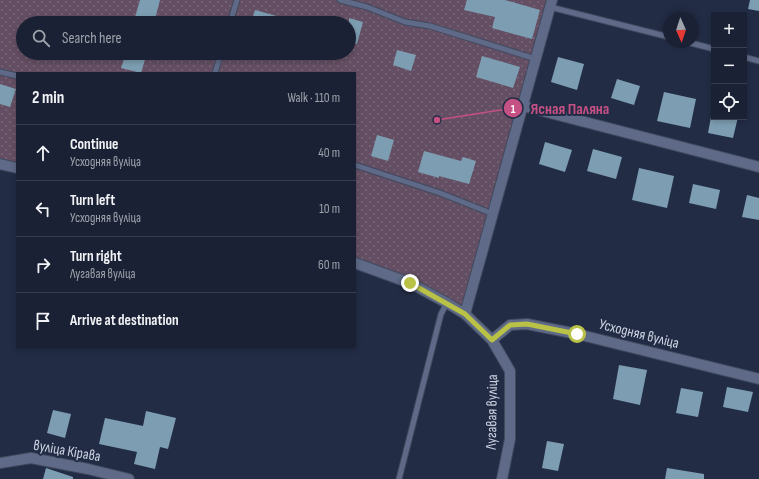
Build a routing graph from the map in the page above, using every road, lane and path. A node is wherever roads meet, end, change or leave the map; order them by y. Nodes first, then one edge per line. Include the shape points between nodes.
1 (236, 0) edge
2 (340, 0) edge
3 (551, 4) edge
4 (232, 16) edge
5 (663, 36) edge
6 (699, 45) edge
7 (711, 48) edge
8 (747, 58) edge
9 (536, 59) junction
10 (219, 60) edge
11 (759, 60) edge
12 (0, 72) edge
13 (215, 72) edge
14 (16, 76) edge
15 (523, 106) junction
16 (0, 164) edge
17 (356, 165) edge
18 (759, 167) edge
19 (16, 168) edge
20 (493, 214) junction
21 (356, 263) edge
22 (447, 303) junction
23 (465, 314) junction
24 (492, 340) junction
25 (759, 379) edge
26 (0, 463) edge
27 (129, 479) edge
28 (399, 479) edge
29 (502, 479) edge

1 - 4 lane
2 - 9 lane via 367,7 405,22 430,26
3 - 5 lane
3 - 9 street
6 - 7 lane
8 - 11 lane
9 - 15 street
10 - 13 lane
12 - 14 lane
15 - 18 street
15 - 20 street
16 - 19 street
17 - 20 lane via 440,193
20 - 23 street
21 - 22 street, Лугавая вуліца via 410,283
22 - 23 street, Лугавая вуліца
22 - 28 lane via 441,314
23 - 24 street, Лугавая вуліца
24 - 25 street, Усходняя вуліца via 510,325 527,324
24 - 29 street, Лугавая вуліца via 510,371 510,440
26 - 27 street, вуліца Кірава via 31,458

